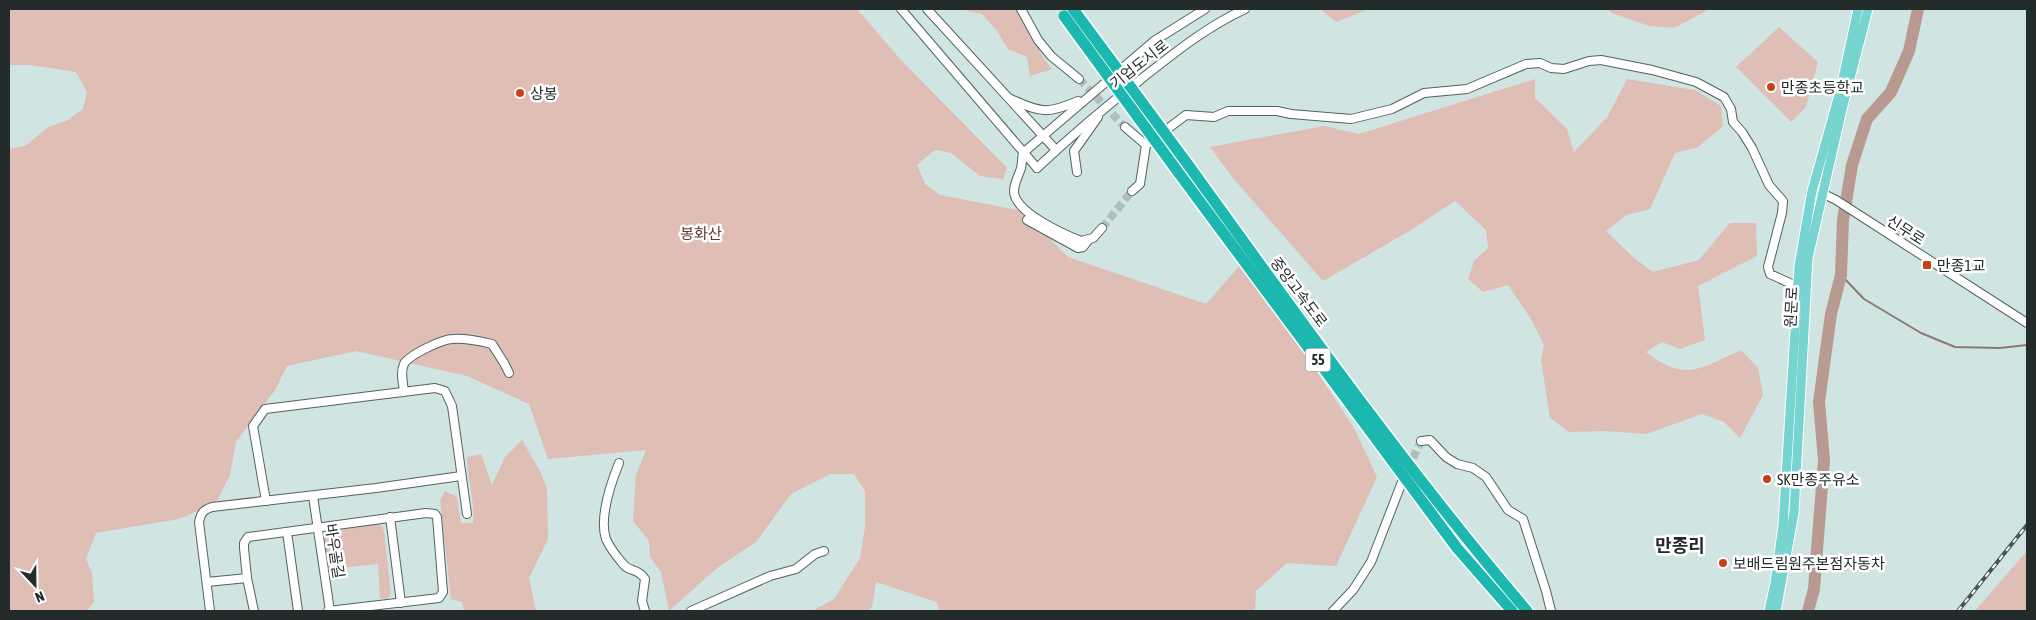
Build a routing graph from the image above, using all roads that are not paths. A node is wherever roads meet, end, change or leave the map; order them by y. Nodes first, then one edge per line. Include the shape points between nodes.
1 (901, 9) edge
2 (927, 9) edge
3 (1022, 9) edge
4 (1205, 9) edge
5 (1245, 9) edge
6 (1858, 9) edge
7 (1868, 9) edge
8 (1873, 9) edge
9 (1066, 11) edge
10 (1858, 48) junction
11 (1079, 79) tunnel mouth
12 (1007, 97) junction
13 (1086, 97) junction
14 (1102, 110) junction
15 (1125, 127) tunnel mouth
16 (1042, 135) junction
17 (1146, 145) junction
18 (1056, 150) junction
19 (1023, 153) junction
20 (1022, 167) junction
21 (1037, 168) junction
22 (1077, 172) dead end
23 (1132, 191) tunnel mouth
24 (1812, 191) junction
25 (1822, 194) junction
26 (1027, 220) dead end
27 (1102, 228) tunnel mouth
28 (1089, 239) junction
29 (1796, 286) junction
30 (2027, 323) edge
31 (509, 373) dead end
32 (404, 391) junction
33 (1421, 441) dead end
34 (619, 463) dead end
35 (461, 476) junction
36 (1402, 482) dead end
37 (313, 496) junction
38 (266, 501) junction
39 (467, 514) dead end
40 (390, 516) junction
41 (316, 527) junction
42 (287, 532) junction
43 (1462, 544) junction
44 (824, 551) dead end
45 (247, 578) junction
46 (207, 582) junction
47 (401, 603) junction
48 (210, 611) edge
49 (254, 611) edge
50 (298, 611) edge
51 (330, 611) edge
52 (645, 611) edge
53 (691, 611) edge
54 (1333, 611) edge
55 (1512, 611) edge
56 (1527, 611) edge
57 (1551, 611) edge
58 (1769, 611) edge
59 (1776, 611) edge

1 - 19 street
2 - 12 street
3 - 11 street via 1038,40 1051,56
4 - 13 street, 기업도시로 via 1154,41
5 - 14 street, 기업도시로 via 1205,30
6 - 24 main road, 원문로
7 - 10 main road, 원문로
8 - 10 main road
9 - 43 highway, 중앙고속도로 / 55, bridge via 1178,172
9 - 43 highway, 중앙고속도로 / 55, bridge via 1189,166
10 - 25 main road, 원문로
12 - 13 street via 1044,112
12 - 16 street
13 - 16 street, 기업도시로
14 - 18 street, 기업도시로
14 - 22 street via 1074,151
15 - 17 street
16 - 18 street
16 - 19 street, 기업도시로
17 - 23 street via 1140,184
17 - 29 street via 1186,115 1214,117 1228,111 1277,111 1351,119 1388,111 1424,93 1467,89 1526,64 1540,63 1564,69 1601,60 1652,70 1696,82 1724,97 1731,109 1733,122 1783,201 1768,267 1770,274
18 - 21 street, 기업도시로
19 - 20 street
19 - 21 street
20 - 21 street
20 - 28 street via 1014,191 1023,208 1072,238
24 - 25 main road
24 - 29 main road, 원문로
25 - 30 street, 신무로
25 - 59 main road, 원문로 via 1808,258 1794,513
26 - 28 street via 1078,248
27 - 28 street
29 - 58 main road, 원문로 via 1783,526
31 - 32 street via 492,344 451,338 405,362 402,370
32 - 35 street via 435,388 447,394 452,406
32 - 38 street via 265,409 253,426
33 - 57 street via 1430,440 1446,457 1486,477 1508,510 1523,519
34 - 52 street via 611,484 604,523 606,539 626,568 640,572 645,579 642,601
35 - 37 street
35 - 39 street
36 - 54 street via 1371,562 1353,590
37 - 38 street
37 - 41 street, 바우골길
38 - 46 street via 212,507 201,514 200,532
40 - 41 street
40 - 47 street
40 - 47 street via 426,512 437,517 443,592 435,600
41 - 42 street
41 - 51 street, 바우골길
42 - 45 street via 253,535 246,539
42 - 50 street
43 - 55 highway, 중앙고속도로 / 55
43 - 56 highway, 중앙고속도로 / 55
44 - 53 street via 796,569 770,576
45 - 46 street
45 - 49 street
46 - 48 street
47 - 51 street

